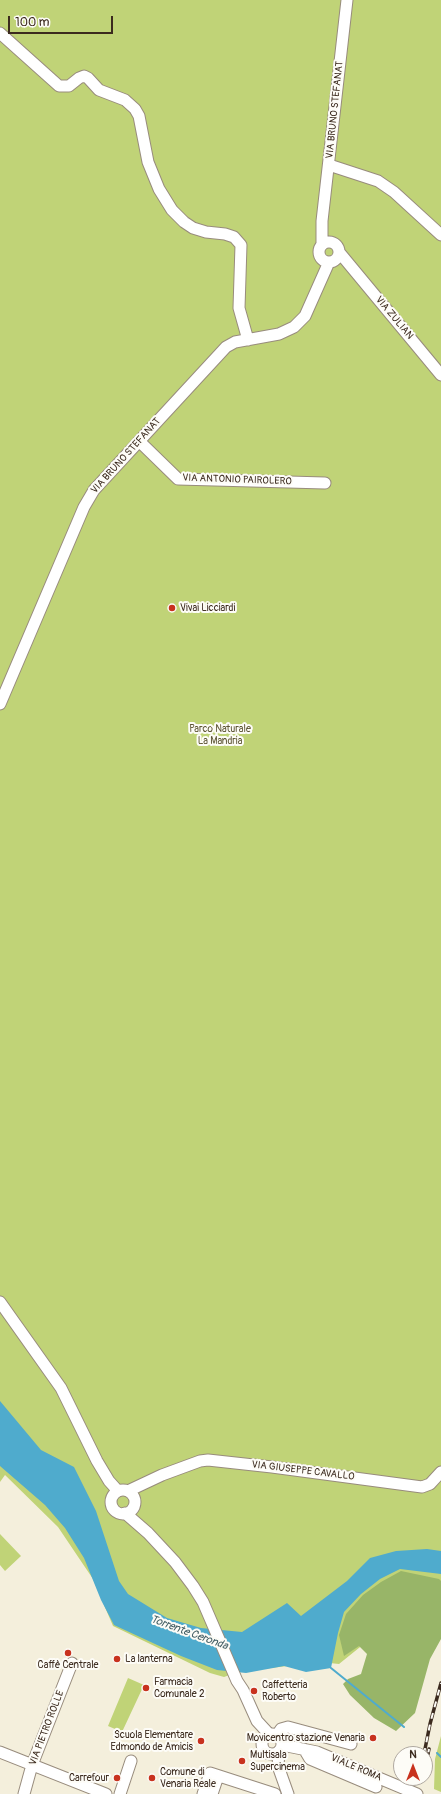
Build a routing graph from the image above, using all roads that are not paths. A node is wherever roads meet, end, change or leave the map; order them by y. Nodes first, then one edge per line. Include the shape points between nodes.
1 (347, 0) edge
2 (0, 32) edge
3 (329, 165) junction
4 (441, 235) edge
5 (327, 243) junction
6 (331, 258) junction
7 (248, 340) junction
8 (441, 374) edge
9 (139, 441) junction
10 (325, 483) dead end
11 (0, 704) edge
12 (0, 1302) edge
13 (0, 1313) edge
14 (441, 1472) edge
15 (125, 1500) junction
16 (72, 1663) dead end
17 (274, 1742) junction
18 (351, 1744) dead end
19 (304, 1749) junction
20 (0, 1752) edge
21 (317, 1752) junction
22 (131, 1761) dead end
23 (32, 1764) junction
24 (218, 1776) junction
25 (376, 1787) dead end
26 (24, 1794) edge
27 (106, 1794) edge
28 (120, 1794) edge
29 (203, 1794) edge
30 (212, 1794) edge
31 (275, 1794) edge
32 (281, 1794) edge
33 (288, 1794) edge
34 (417, 1794) edge

1 - 3 street, VIA BRUNO STEFANAT
2 - 7 street via 59,86 69,86 84,76 99,90 125,100 135,109 139,116 148,162 159,189 172,210 193,228 234,237 241,245 239,308
3 - 4 street via 378,181 394,192
3 - 5 street, VIA BRUNO STEFANAT via 322,220
5 - 6 street via 336,244
5 - 6 street, VIA BRUNO STEFANAT via 320,249 319,254
6 - 7 street, VIA BRUNO STEFANAT via 305,316 294,327 279,334
6 - 8 street, VIA ZULIAN via 348,262
7 - 9 street, VIA BRUNO STEFANAT via 235,342 226,347
9 - 10 street, VIA ANTONIO PAIROLERO via 178,478
9 - 11 street, VIA BRUNO STEFANAT via 94,490 84,507
12 - 15 street via 61,1388 97,1460
13 - 15 street via 55,1392 91,1464
14 - 15 street, VIA GIUSEPPE CAVALLO via 430,1484 422,1486 208,1460 162,1475
15 - 17 street via 148,1533 193,1586 211,1619 256,1721
16 - 23 street, VIA PIETRO ROLLE
17 - 18 street, VIALE ROMA via 281,1729 288,1727
17 - 19 street, VIALE ROMA
17 - 21 street, VIALE ROMA via 300,1742
17 - 32 street via 269,1761
17 - 33 street via 278,1766
19 - 21 street, VIALE ROMA
19 - 25 street, VIALE ROMA via 310,1759
20 - 23 street
21 - 34 street, VIALE ROMA
22 - 28 street
23 - 26 street, VIA PIETRO ROLLE
23 - 27 street
24 - 29 street via 210,1773
24 - 30 street
24 - 31 street

